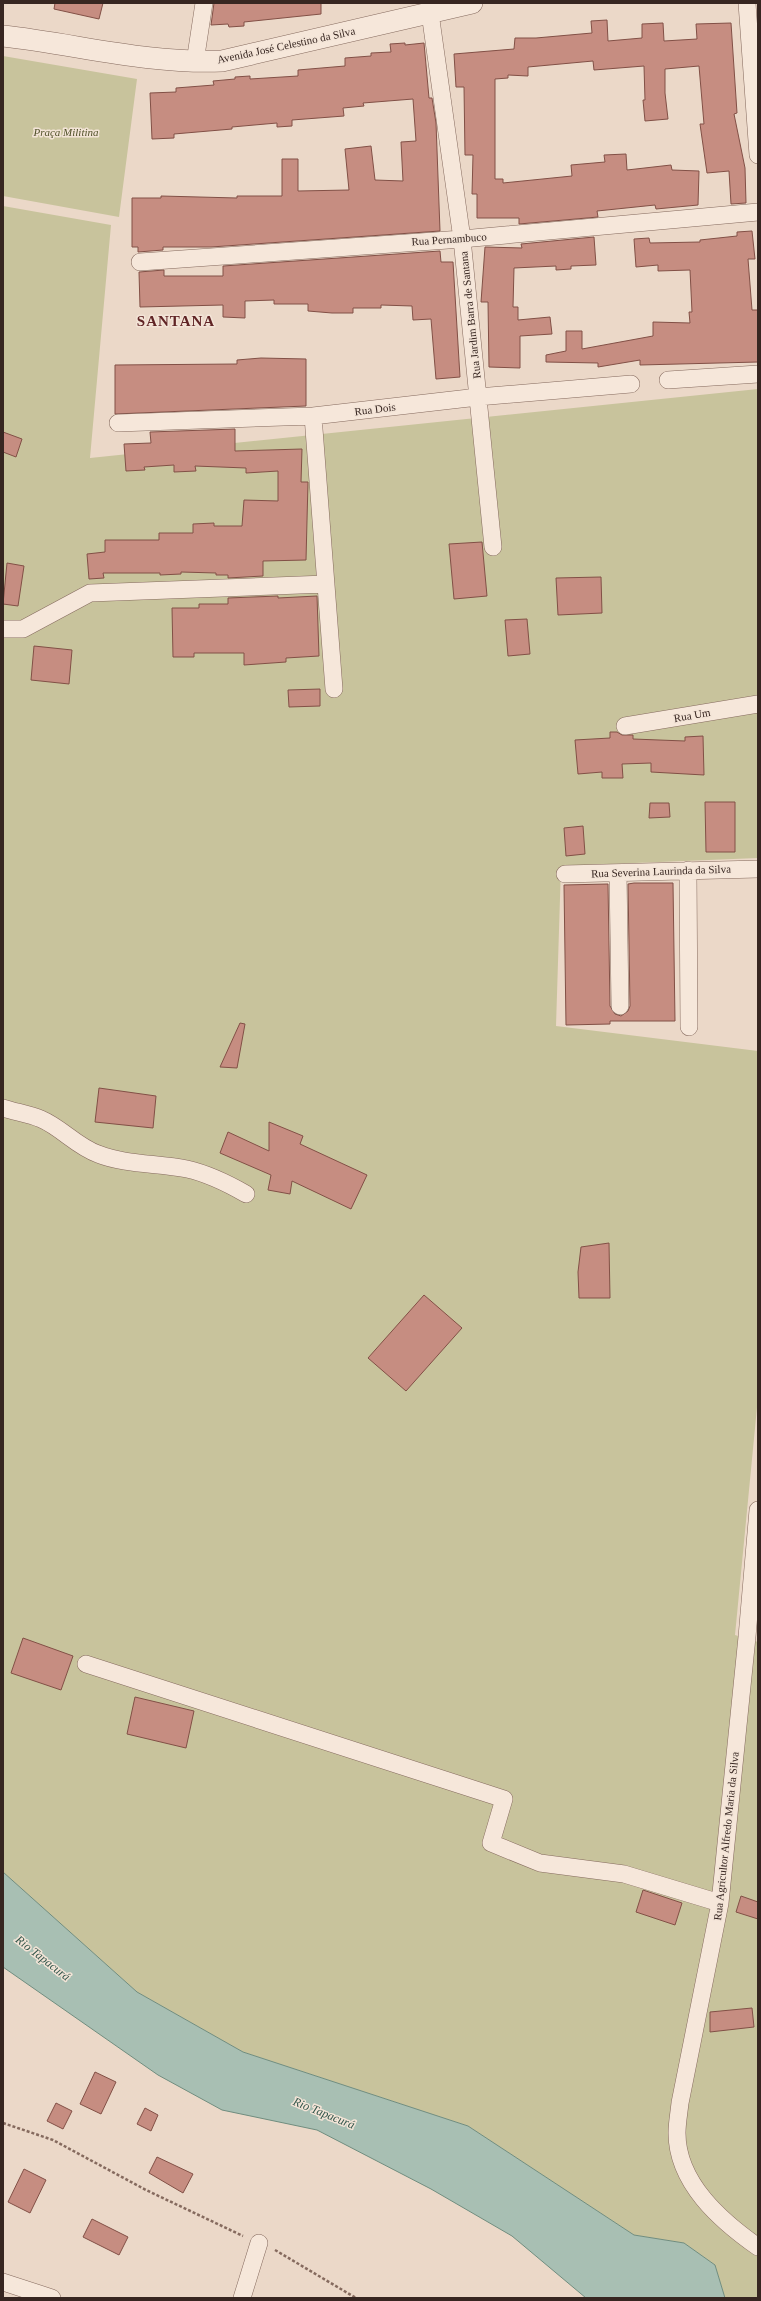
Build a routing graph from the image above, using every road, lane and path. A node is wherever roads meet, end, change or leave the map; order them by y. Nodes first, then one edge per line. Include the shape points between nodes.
1 (204, 3) edge
2 (472, 3) edge
3 (747, 3) edge
4 (430, 13) junction
5 (3, 36) edge
6 (195, 62) junction
7 (758, 155) edge
8 (758, 212) edge
9 (462, 239) junction
10 (140, 262) dead end
11 (758, 374) edge
12 (668, 380) dead end
13 (631, 384) dead end
14 (478, 397) junction
15 (313, 416) junction
16 (118, 423) dead end
17 (493, 547) dead end
18 (326, 584) junction
19 (3, 629) edge
20 (334, 689) dead end
21 (758, 704) edge
22 (625, 726) dead end
23 (758, 869) edge
24 (688, 870) junction
25 (618, 873) junction
26 (565, 874) dead end
27 (620, 1006) dead end
28 (689, 1027) dead end
29 (3, 1108) edge
30 (246, 1194) dead end
31 (758, 1510) edge
32 (753, 1638) edge
33 (86, 1664) dead end
34 (720, 1903) junction
35 (3, 2123) edge
36 (259, 2243) junction
37 (758, 2247) edge
38 (3, 2282) edge
39 (52, 2298) edge
40 (242, 2298) edge
41 (356, 2298) edge

1 - 6 street
2 - 4 street, Avenida José Celestino da Silva
3 - 7 street
4 - 6 street, Avenida José Celestino da Silva via 222,61
4 - 9 street, Rua Jardim Barra de Santana
5 - 6 street, Avenida José Celestino da Silva via 142,58
8 - 9 street, Rua Pernambuco
9 - 10 street, Rua Pernambuco
9 - 14 street, Rua Jardim Barra de Santana
11 - 12 street
13 - 14 street, Rua Dois
14 - 15 street, Rua Dois
14 - 17 street, Rua Jardim Barra de Santana
15 - 16 street, Rua Dois
15 - 18 street
18 - 19 street via 90,593 23,629
18 - 20 street
21 - 22 street, Rua Um
23 - 24 street, Rua Severina Laurinda da Silva
24 - 25 street, Rua Severina Laurinda da Silva
24 - 28 street
25 - 26 street, Rua Severina Laurinda da Silva
25 - 27 street
29 - 30 street via 40,1119 62,1131 80,1146 97,1154 114,1159 187,1169 221,1180
31 - 32 street, Rua Agricultor Alfredo Maria da Silva
32 - 34 street, Rua Agricultor Alfredo Maria da Silva
33 - 34 street via 504,1799 491,1843 540,1863 624,1874
34 - 37 street, Rua Agricultor Alfredo Maria da Silva via 680,2103 677,2134 682,2163 703,2200
35 - 36 path via 52,2140 146,2190
36 - 40 street
36 - 41 path via 290,2258
38 - 39 street

